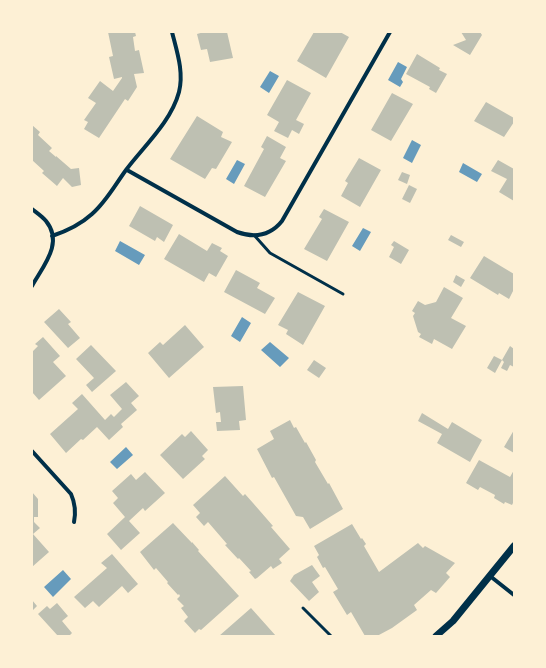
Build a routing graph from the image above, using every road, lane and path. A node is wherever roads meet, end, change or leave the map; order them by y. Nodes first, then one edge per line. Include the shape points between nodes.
1 (172, 32) edge
2 (390, 32) edge
3 (127, 170) junction
4 (32, 208) edge
5 (52, 236) junction
6 (254, 236) junction
7 (32, 286) edge
8 (344, 294) dead end
9 (32, 451) edge
10 (74, 522) dead end
11 (514, 546) edge
12 (490, 576) junction
13 (514, 595) edge
14 (303, 608) dead end
15 (331, 636) edge
16 (436, 636) edge

1 - 3 street via 181,70 177,100 170,115
2 - 6 street via 282,221 271,231
3 - 5 street via 93,213 75,226
3 - 6 street via 237,232
4 - 5 street via 48,224
5 - 7 street via 53,248
6 - 8 lane via 270,253
9 - 10 street via 71,494 75,512
11 - 12 street
12 - 13 street
12 - 16 street
14 - 15 lane

